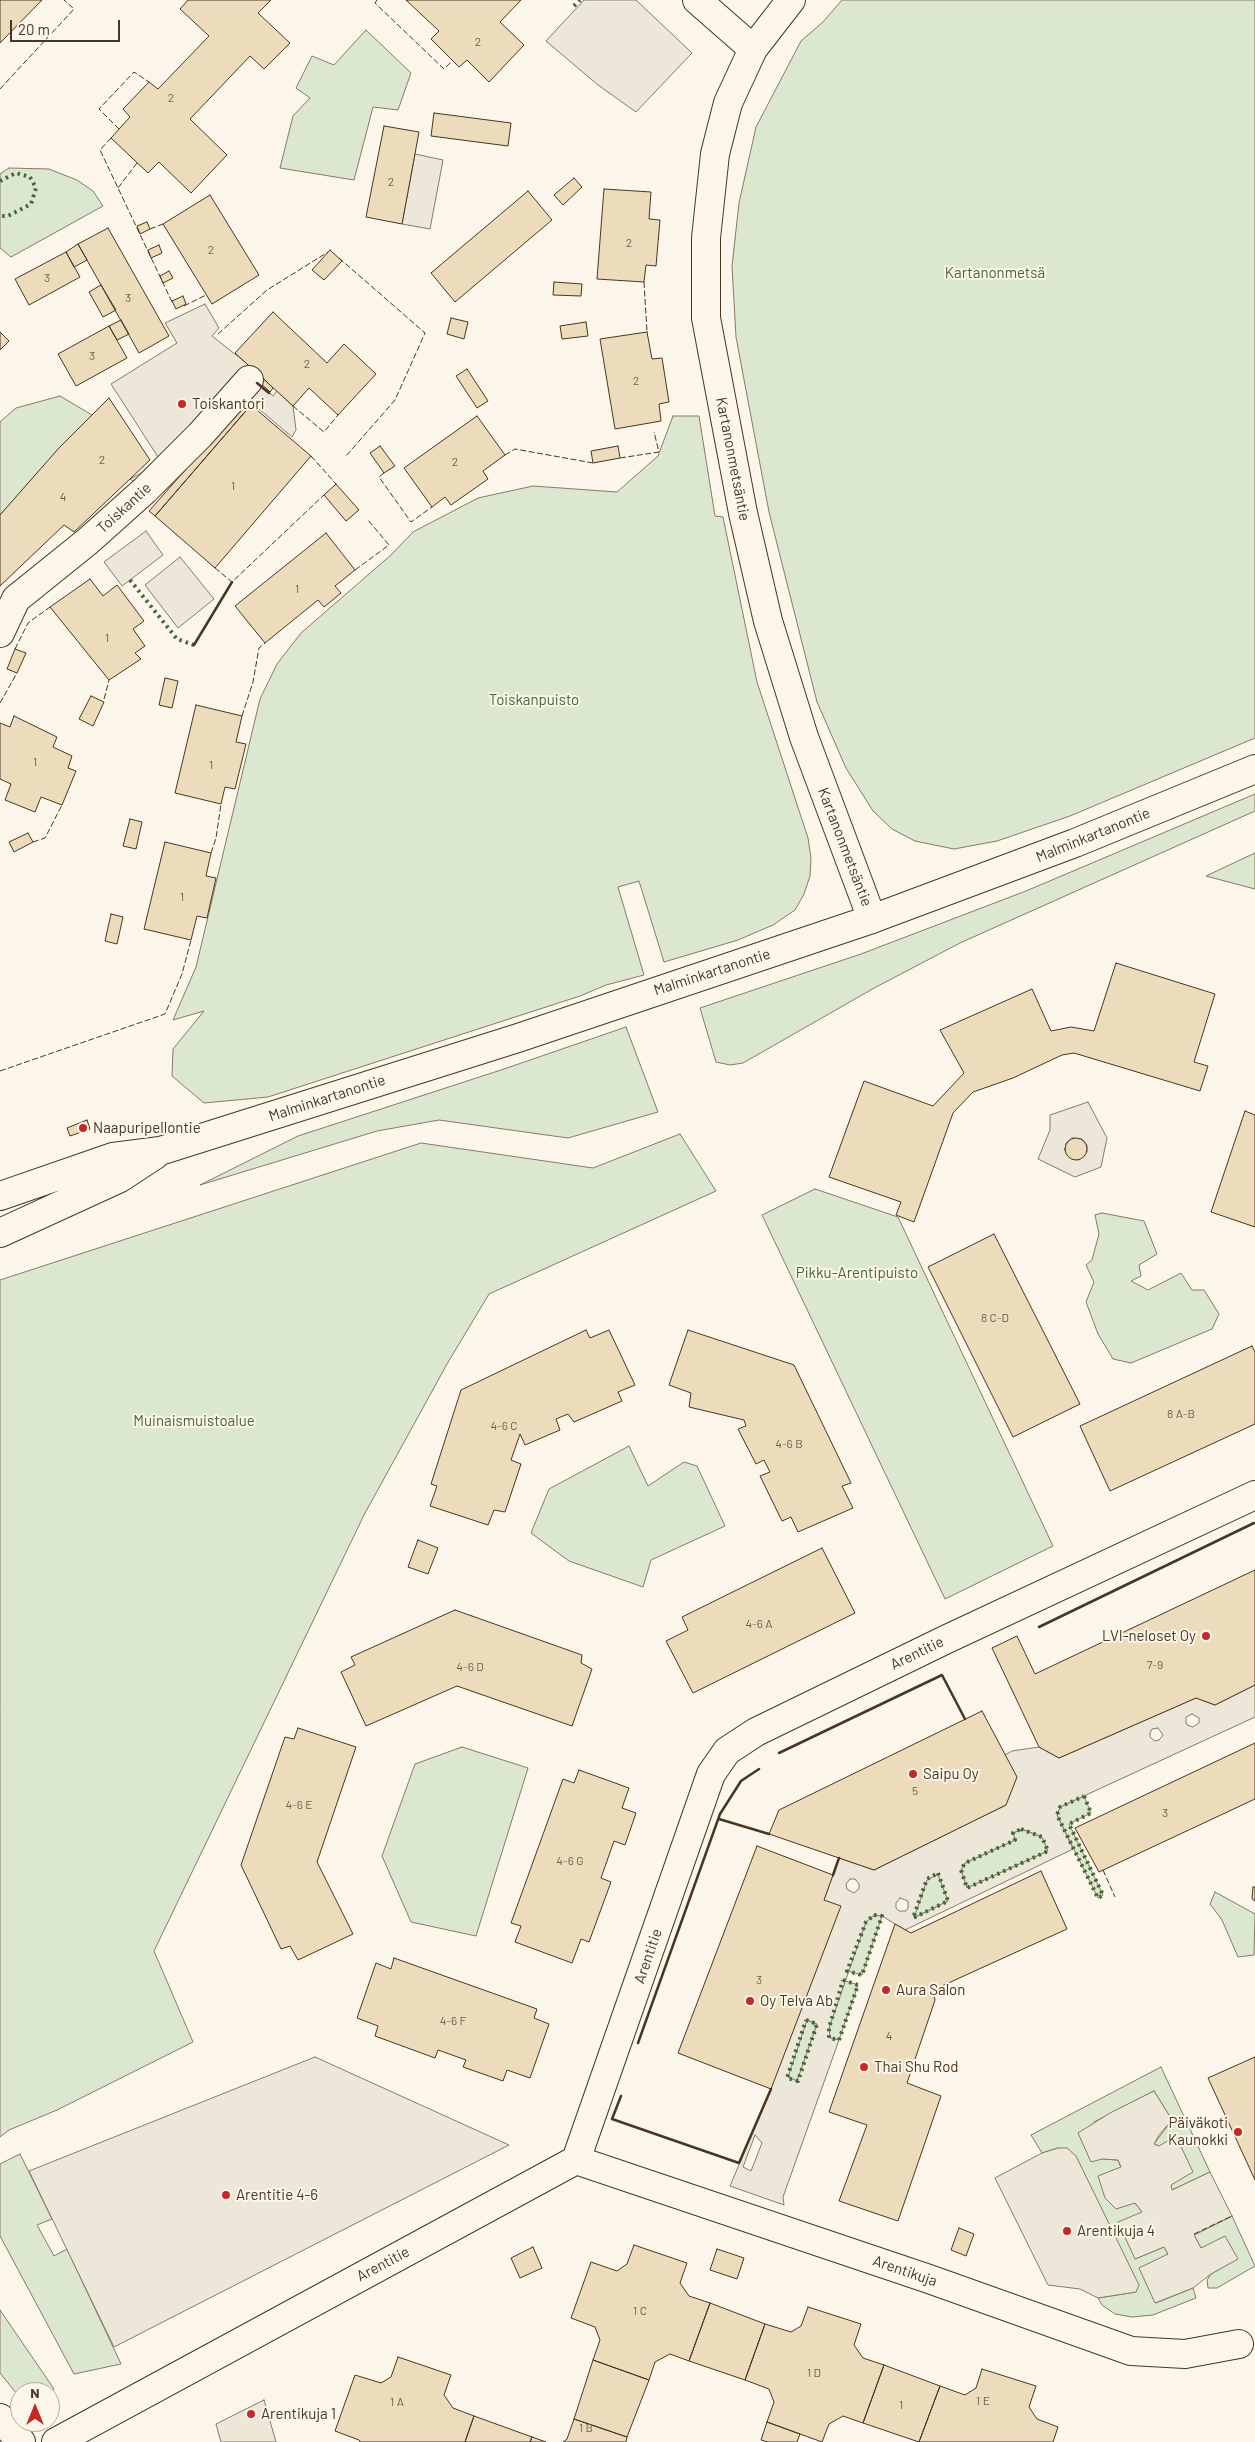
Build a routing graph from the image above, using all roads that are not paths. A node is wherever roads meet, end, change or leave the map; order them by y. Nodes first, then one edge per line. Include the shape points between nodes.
1 (697, 0) edge
2 (791, 0) edge
3 (753, 49) junction
4 (249, 380) dead end
5 (0, 633) edge
6 (1255, 769) edge
7 (872, 919) junction
8 (160, 1151) junction
9 (0, 1196) edge
10 (0, 1233) edge
11 (1255, 1495) edge
12 (576, 2160) junction
13 (1239, 2344) dead end
14 (0, 2418) edge
15 (22, 2442) edge
16 (56, 2442) edge

1 - 3 street
2 - 3 street, Kartanonmetsäntie
3 - 7 street, Kartanonmetsäntie via 728,103 715,154 706,238 706,318 743,513 768,622 804,737
4 - 5 street, Toiskantie via 145,490 16,599
6 - 7 street, Malminkartanontie via 1075,843
7 - 8 street, Malminkartanontie via 518,1038
8 - 9 street, Malminkartanontie via 113,1157
8 - 10 street, Malminkartanontie via 120,1178
11 - 12 street, Arentitie via 956,1635 756,1732 727,1751 711,1774
12 - 13 street, Arentikuja via 1131,2351 1185,2354
12 - 16 street, Arentitie
14 - 15 street

